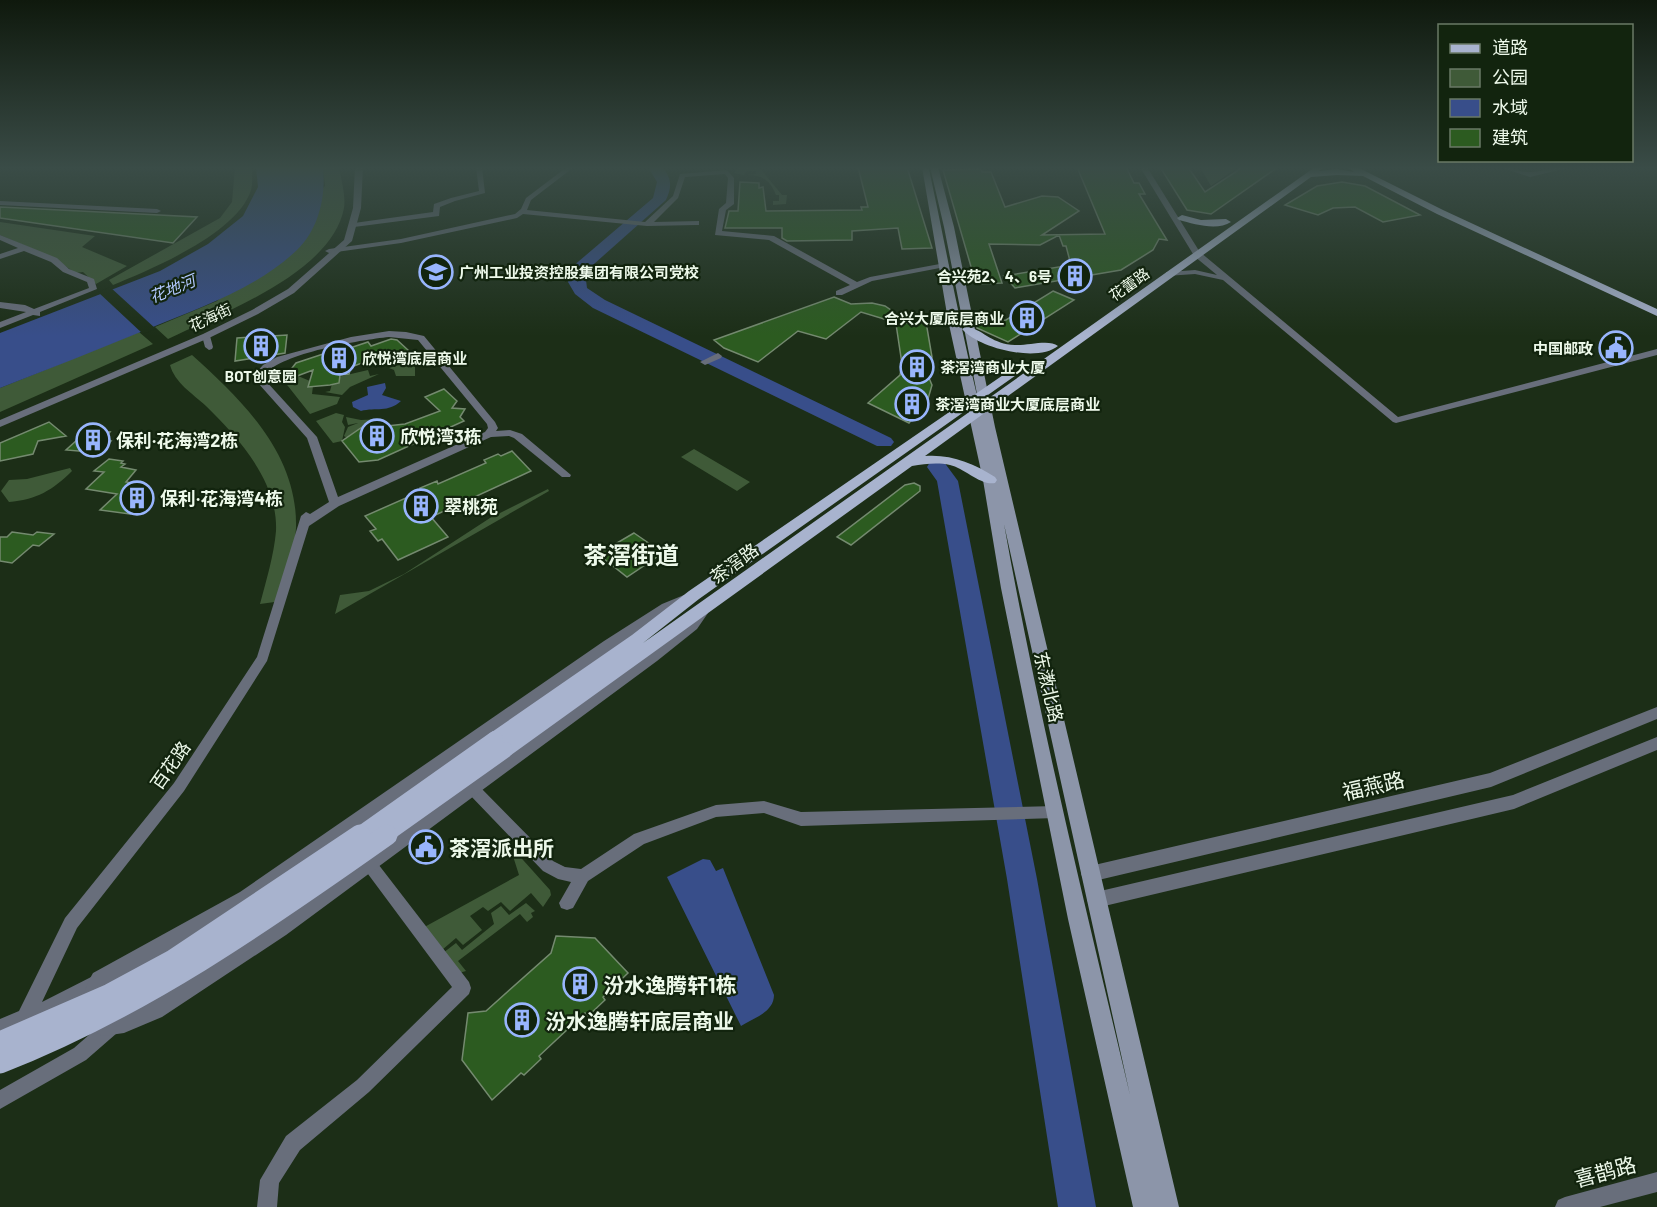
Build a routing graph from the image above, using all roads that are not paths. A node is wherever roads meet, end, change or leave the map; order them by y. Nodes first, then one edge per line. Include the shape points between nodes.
1 (346, 223) edge
2 (366, 223) edge
3 (474, 223) edge
4 (640, 223) edge
5 (679, 223) edge
6 (720, 223) edge
7 (936, 223) edge
8 (948, 223) edge
9 (1179, 223) edge
10 (1184, 223) edge
11 (1224, 223) edge
12 (1232, 223) edge
13 (1468, 223) edge
14 (1482, 223) edge
15 (645, 224) joint
16 (354, 225) joint
17 (0, 237) edge
18 (26, 247) junction
19 (1195, 249) junction
20 (334, 250) junction
21 (0, 257) edge
22 (945, 265) junction
23 (1169, 274) junction
24 (1224, 279) junction
25 (856, 285) junction
26 (839, 293) dead end
27 (1657, 302) edge
28 (0, 305) edge
29 (1657, 313) edge
30 (36, 314) junction
31 (0, 325) edge
32 (967, 329) junction
33 (206, 336) junction
34 (1052, 346) junction
35 (209, 347) dead end
36 (1657, 352) edge
37 (718, 356) dead end
38 (705, 362) dead end
39 (978, 404) junction
40 (0, 417) edge
41 (0, 424) edge
42 (489, 434) junction
43 (906, 463) junction
44 (566, 475) dead end
45 (990, 480) junction
46 (334, 504) junction
47 (699, 602) junction
48 (1657, 713) edge
49 (500, 744) junction
50 (1657, 744) edge
51 (473, 789) junction
52 (1055, 812) junction
53 (370, 865) junction
54 (1090, 874) junction
55 (582, 876) junction
56 (1096, 900) junction
57 (567, 903) dead end
58 (100, 980) junction
59 (25, 1018) junction
60 (111, 1027) junction
61 (0, 1028) edge
62 (0, 1042) edge
63 (0, 1063) edge
64 (0, 1100) edge
65 (1657, 1182) edge
66 (267, 1207) edge
67 (1145, 1207) edge
68 (1167, 1207) edge
69 (1565, 1207) edge

1 - 20 street, 花海街
2 - 16 street
3 - 20 street via 400,241
4 - 15 street
5 - 15 street
6 - 25 street via 718,233 771,238
7 - 22 main road, 东漖北路
8 - 32 main road, 东漖北路
9 - 19 street
10 - 19 street
11 - 19 main road, 花蕾路
12 - 19 main road, 花蕾路
13 - 29 main road
14 - 27 main road
16 - 20 street, 花海街 via 348,241
17 - 18 street
18 - 21 street
18 - 30 street via 91,281 93,290
19 - 23 main road, 花蕾路
19 - 24 street
19 - 34 main road, 花蕾路
20 - 33 street, 花海街 via 291,291
20 - 40 street, 花海街 via 253,308
22 - 25 street
22 - 39 main road, 东漖北路 via 953,320
23 - 24 street via 1195,272
23 - 39 main road, 花蕾路
24 - 36 street via 1396,420
25 - 26 street
28 - 30 street via 25,308
30 - 31 street
32 - 34 main road via 983,341 1004,348
32 - 39 main road, 东漖北路
33 - 35 street
33 - 41 street, 花海街
34 - 39 main road, 花蕾路
37 - 38 street
39 - 43 main road, 茶滘路
39 - 45 main road, 东漖北路
39 - 47 main road, 茶滘路
39 - 54 main road, 东漖北路
42 - 44 street via 518,436
42 - 46 street
42 - 46 street via 492,424 428,345 410,334 366,338 267,364 259,375 261,381 312,437
43 - 45 main road via 944,458 967,465
43 - 47 main road, 茶滘路
45 - 52 main road, 东漖北路 via 1008,588
46 - 59 street, 百花路 via 306,519 263,658 179,787 71,923
47 - 49 main road, 茶滘路
47 - 51 street via 692,625
47 - 58 street via 667,608 246,898
48 - 54 street, 福燕路 via 1491,780
49 - 62 main road, bridge via 173,960 110,994
49 - 63 main road, bridge via 335,871 168,982 73,1033
50 - 56 street via 1514,802
51 - 53 street
51 - 55 street via 548,867
52 - 55 street via 801,819 764,807 716,811 639,839
52 - 67 main road, 东漖北路
53 - 60 street via 196,985 155,1010
53 - 66 street via 463,988 363,1086 293,1143 270,1180
54 - 56 main road, 东漖北路
55 - 57 street
56 - 68 main road, 东漖北路
58 - 59 street
58 - 60 street via 91,1004 93,1017 103,1026
59 - 61 street
60 - 64 street via 80,1054
65 - 69 street, 喜鹊路

